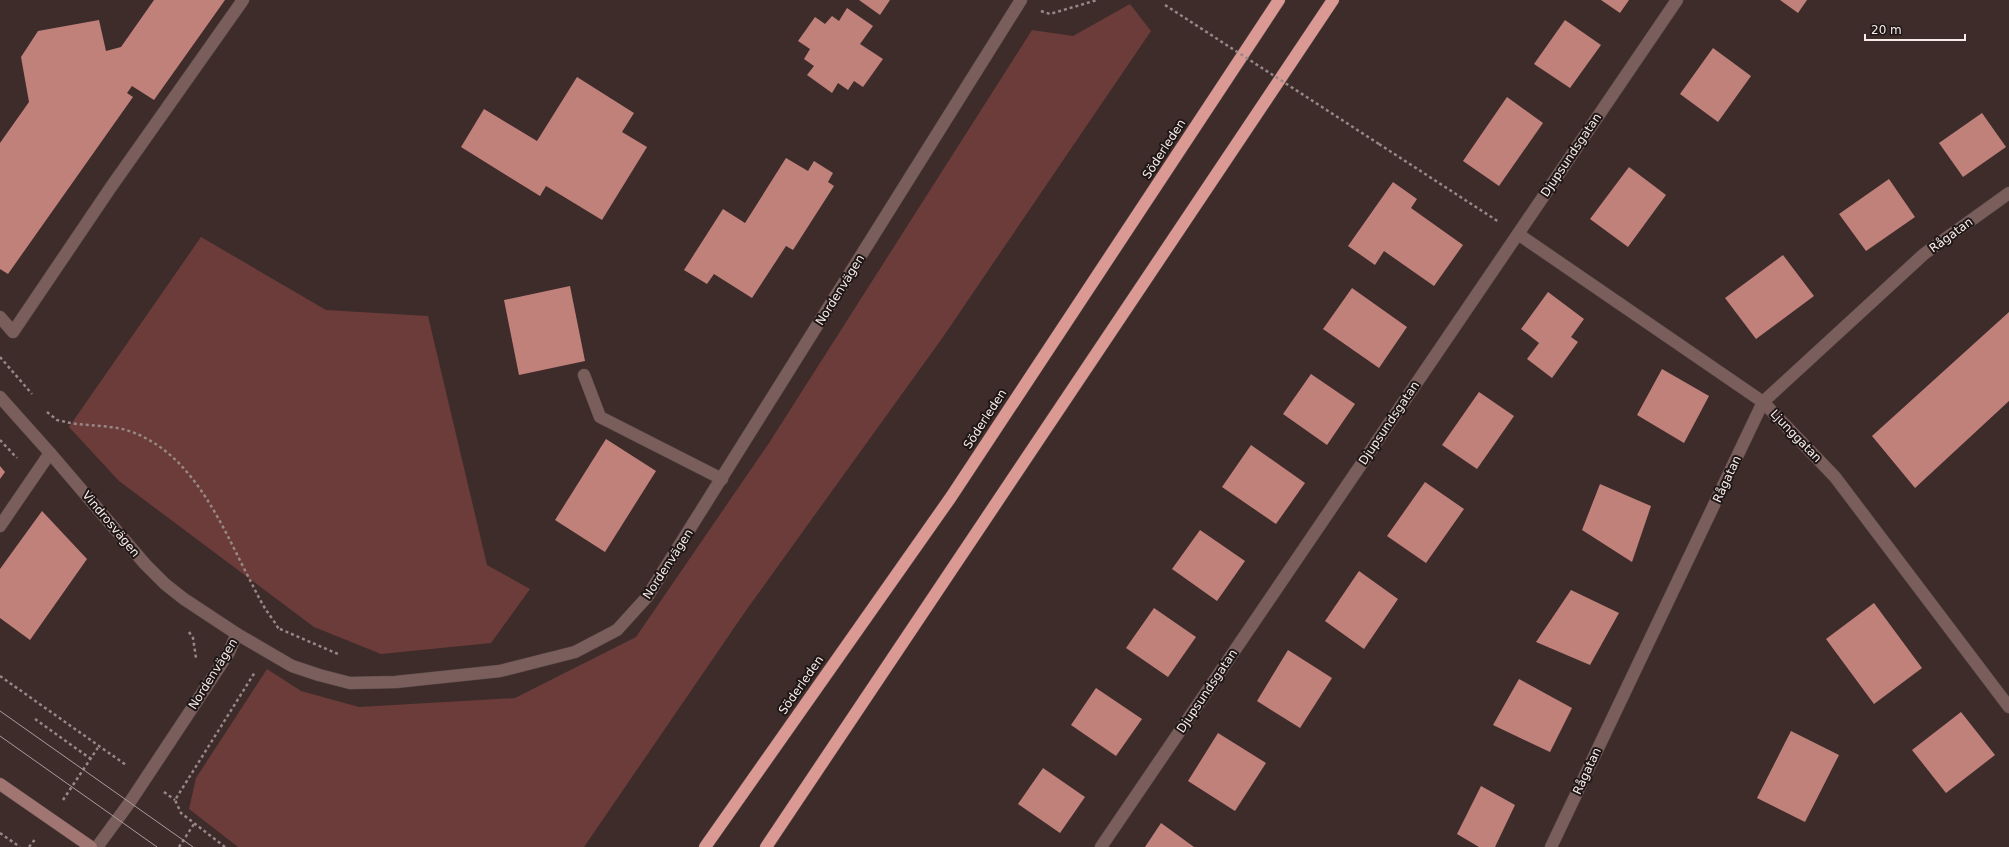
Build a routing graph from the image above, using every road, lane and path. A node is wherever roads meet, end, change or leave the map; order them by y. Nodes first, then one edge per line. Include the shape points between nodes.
1 (243, 0) edge
2 (1097, 0) edge
3 (1279, 0) edge
4 (1333, 0) edge
5 (1678, 0) edge
6 (1019, 3) edge
7 (1165, 5) dead end
8 (2009, 193) edge
9 (1518, 234) junction
10 (0, 317) edge
11 (584, 375) dead end
12 (0, 398) edge
13 (1763, 402) junction
14 (0, 440) edge
15 (50, 452) junction
16 (34, 476) junction
17 (722, 479) junction
18 (0, 526) edge
19 (186, 628) dead end
20 (280, 629) dead end
21 (237, 634) junction
22 (340, 654) dead end
23 (194, 664) dead end
24 (0, 676) edge
25 (2009, 707) edge
26 (36, 719) dead end
27 (99, 746) junction
28 (91, 759) junction
29 (145, 778) junction
30 (0, 784) edge
31 (175, 800) dead end
32 (50, 819) junction
33 (194, 824) dead end
34 (0, 833) edge
35 (20, 847) edge
36 (29, 847) edge
37 (90, 847) edge
38 (97, 847) edge
39 (179, 847) edge
40 (705, 847) edge
41 (766, 847) edge
42 (1102, 847) edge
43 (1551, 847) edge

1 - 10 street via 111,187 13,332
2 - 6 path via 1050,14
3 - 40 highway, Söderleden via 951,497
4 - 41 highway
5 - 9 street, Djupsundsgatan
6 - 17 street, Nordenvägen
7 - 9 path, bridge
8 - 13 street, Rågatan via 1924,254
9 - 13 street, Ljunggatan
9 - 42 street, Djupsundsgatan
11 - 17 street via 600,417
12 - 15 street, Vindrosvägen
13 - 25 street, Ljunggatan via 1835,477
13 - 43 street, Rågatan
14 - 16 path
15 - 16 street
15 - 21 street, Vindrosvägen via 145,564 184,599
16 - 18 street
17 - 21 street, Nordenvägen via 647,597 617,630 575,652 500,671 396,682 350,683 292,666
19 - 23 path via 193,638 196,658
20 - 22 path
21 - 29 street, Nordenvägen via 228,654
24 - 27 path
26 - 28 path
27 - 28 path
27 - 29 path
28 - 32 path
29 - 31 path
29 - 38 street, Nordenvägen
30 - 32 street
32 - 36 path
32 - 37 street
33 - 39 path
34 - 35 path

